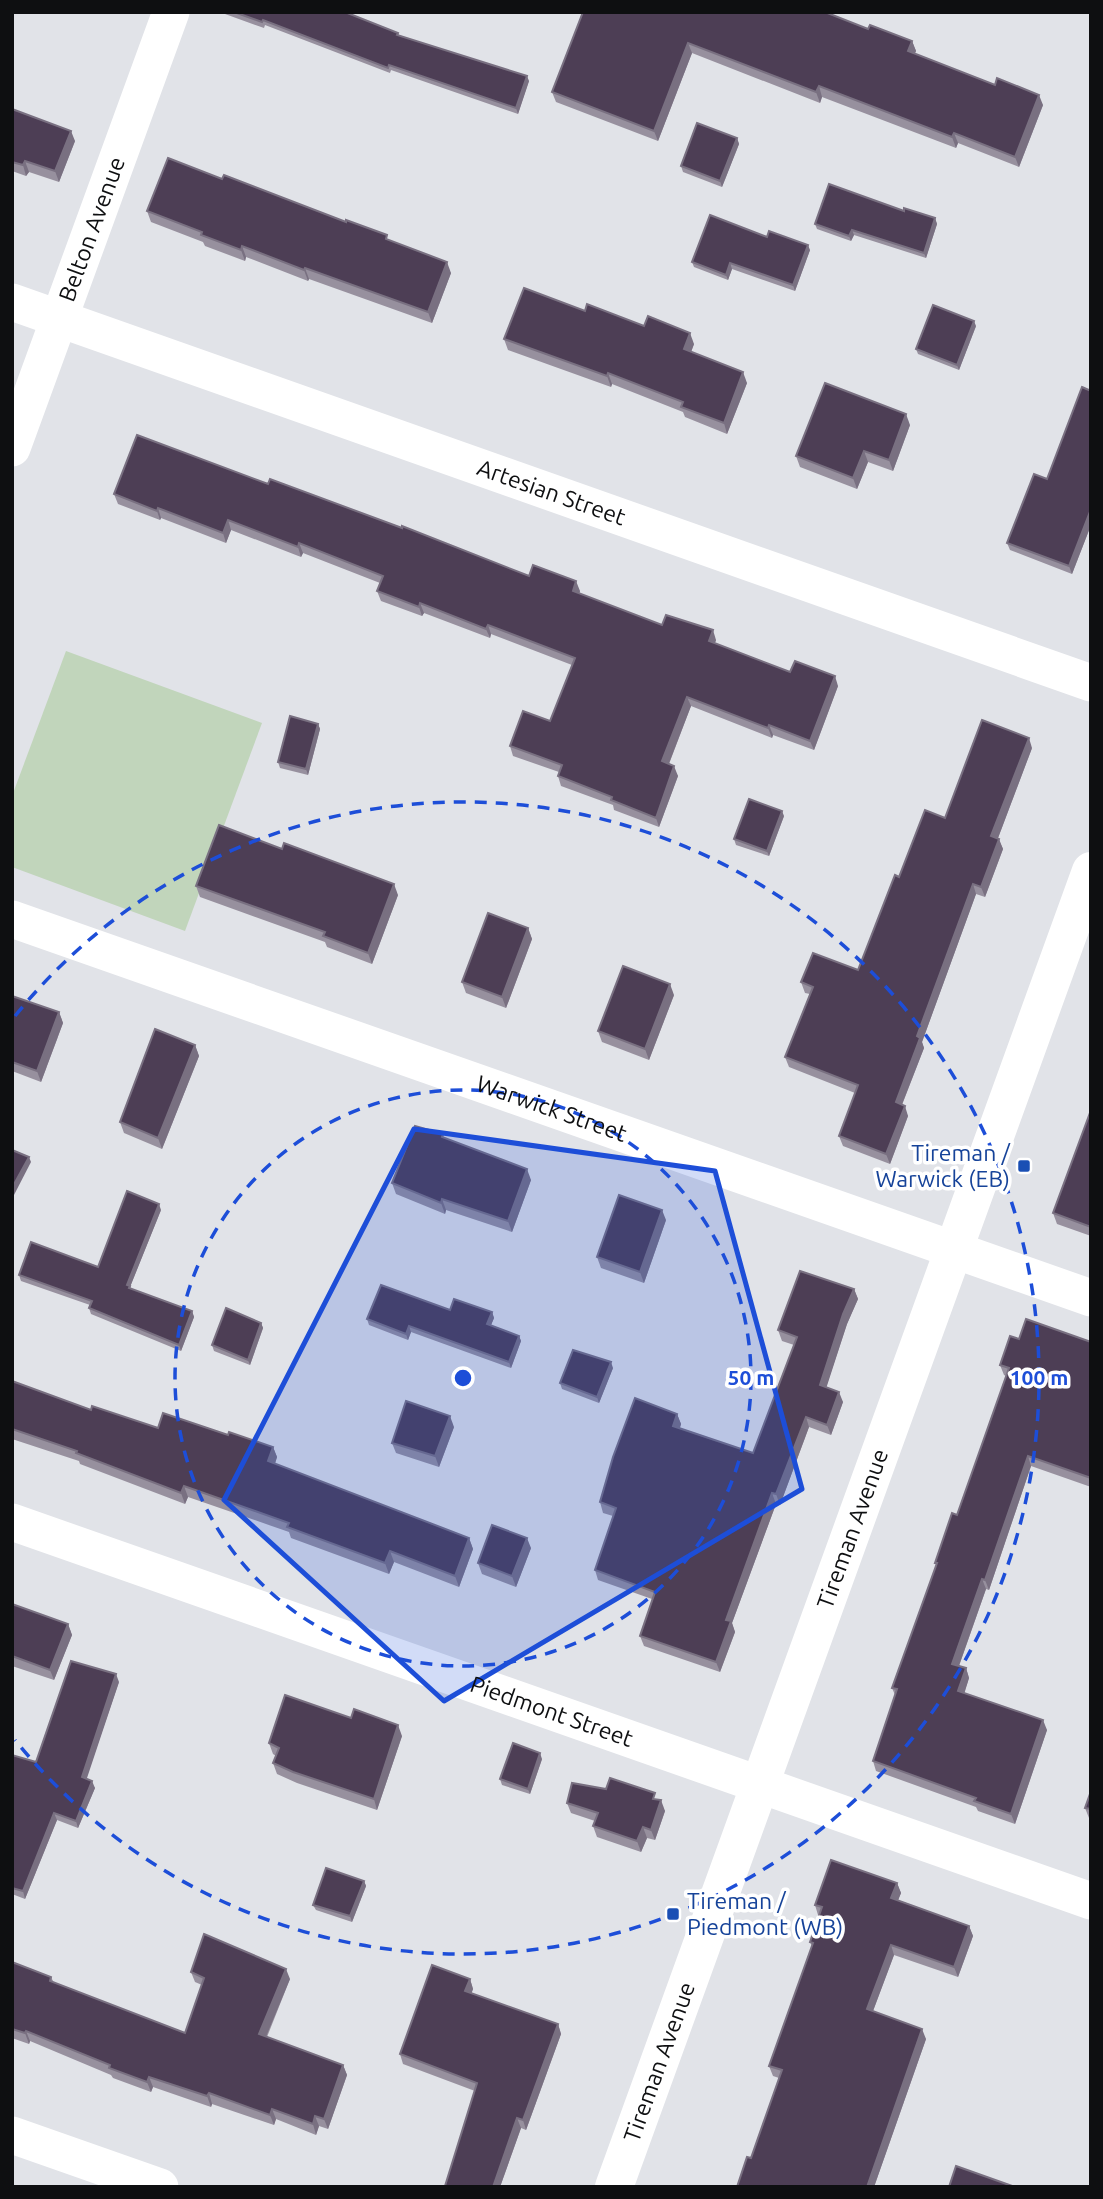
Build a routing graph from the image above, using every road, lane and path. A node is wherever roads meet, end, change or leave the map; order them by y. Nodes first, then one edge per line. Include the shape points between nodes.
1 (171, 12) edge
2 (12, 302) edge
3 (60, 319) junction
4 (12, 448) edge
5 (1091, 684) edge
6 (1091, 871) edge
7 (12, 919) edge
8 (953, 1250) junction
9 (1091, 1298) edge
10 (12, 1522) edge
11 (760, 1785) junction
12 (1091, 1901) edge
13 (12, 2135) edge
14 (160, 2187) edge
15 (614, 2187) edge

1 - 3 street, Belton Avenue
2 - 3 street, Artesian Street
3 - 4 street, Belton Avenue
3 - 5 street, Artesian Street
6 - 8 street, Tireman Avenue
7 - 8 street, Warwick Street
8 - 9 street, Warwick Street
8 - 11 street, Tireman Avenue
10 - 11 street, Piedmont Street
11 - 12 street, Piedmont Street
11 - 15 street, Tireman Avenue
13 - 14 street

